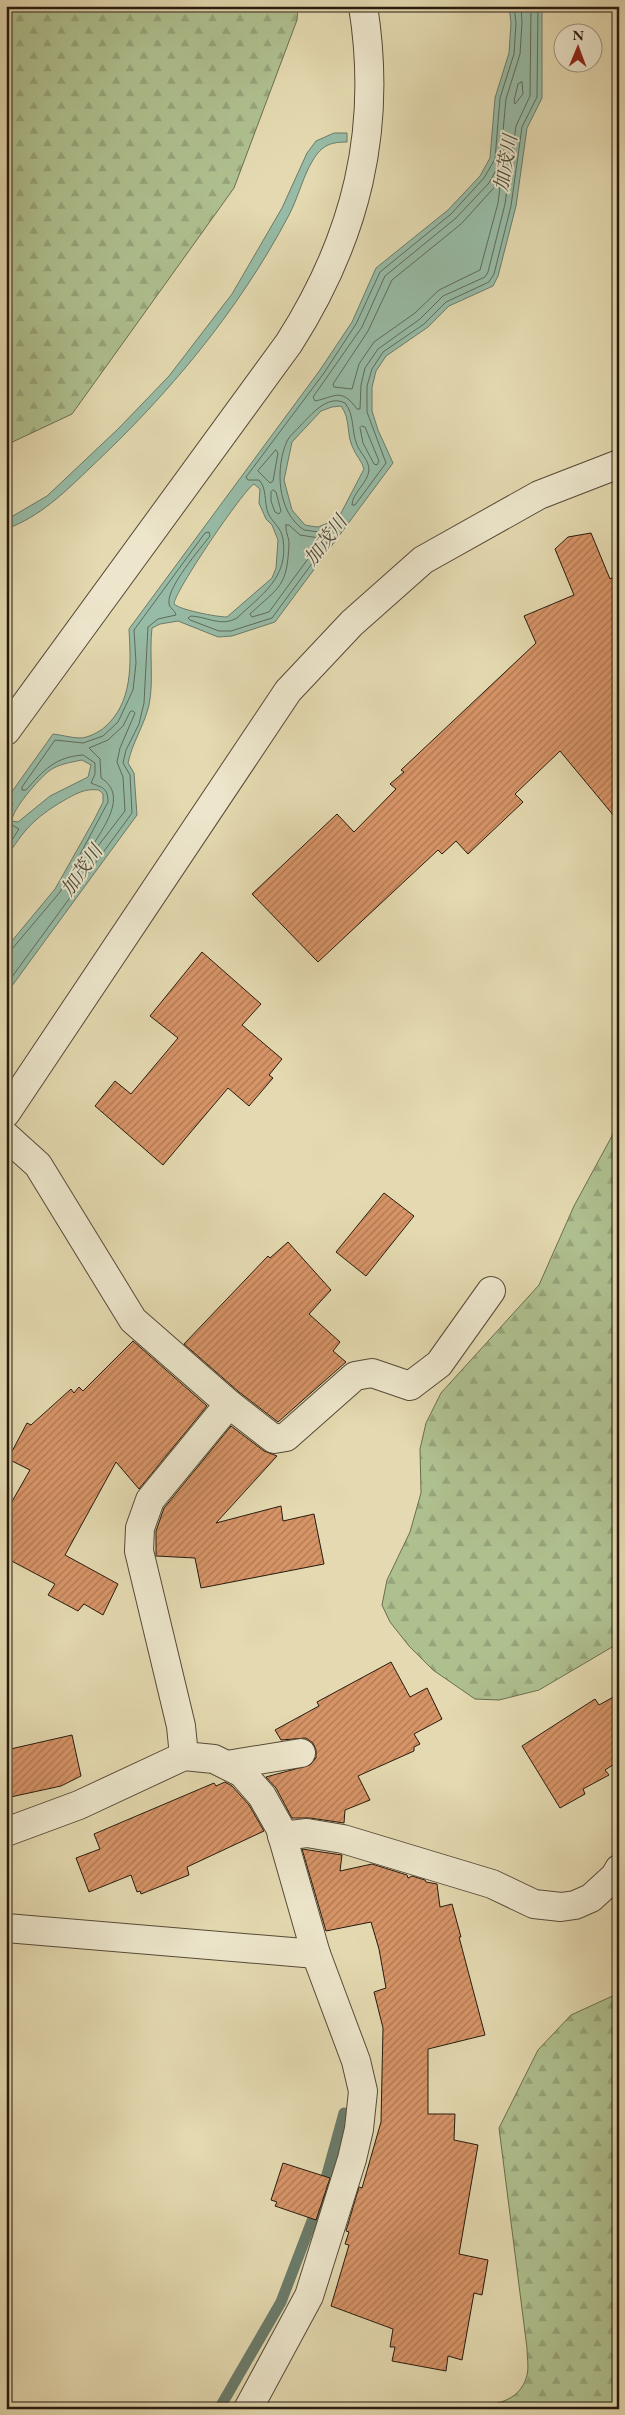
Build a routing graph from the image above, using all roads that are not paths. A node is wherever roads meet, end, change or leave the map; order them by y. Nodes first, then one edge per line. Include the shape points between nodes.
1 (363, 6) edge
2 (619, 464) edge
3 (6, 731) edge
4 (6, 1113) edge
5 (6, 1136) edge
6 (491, 1291) dead end
7 (229, 1404) junction
8 (301, 1753) dead end
9 (184, 1756) junction
10 (227, 1765) junction
11 (6, 1832) edge
12 (282, 1836) junction
13 (619, 1869) edge
14 (6, 1928) edge
15 (316, 1954) junction
16 (248, 2409) edge

1 - 3 street via 370,86 366,151 356,194 324,283 289,343
2 - 4 street via 539,495 423,560 352,622 288,691
5 - 7 street via 38,1165 133,1320
6 - 7 street via 439,1364 410,1386 372,1373 355,1376 286,1437 274,1439
7 - 9 street via 150,1500 140,1528 139,1551 181,1726
8 - 10 street
9 - 10 street via 214,1759
9 - 11 street via 79,1805
10 - 12 street via 242,1774 262,1796
12 - 13 street via 307,1833 344,1838 492,1884 534,1904 561,1907 592,1898
12 - 15 street
14 - 15 street
15 - 16 street via 356,2061 363,2092 359,2129 309,2296

